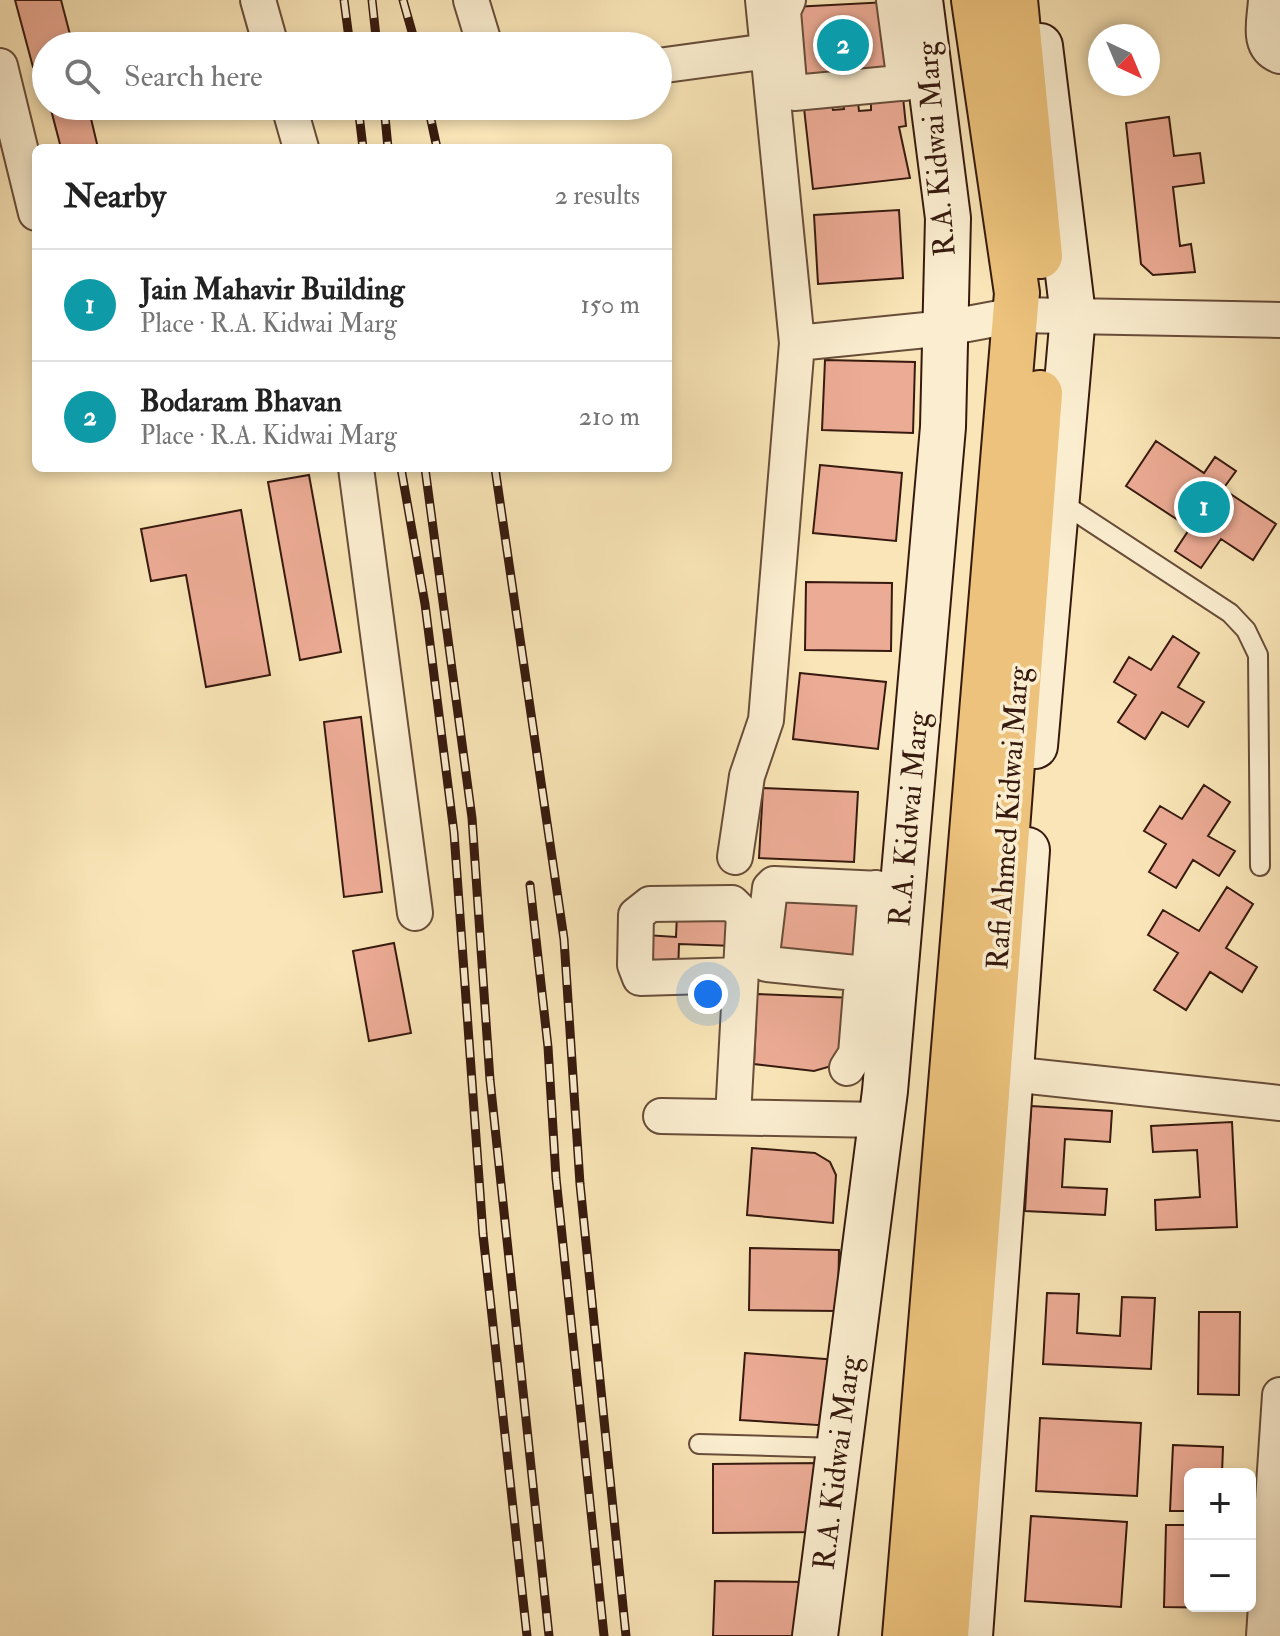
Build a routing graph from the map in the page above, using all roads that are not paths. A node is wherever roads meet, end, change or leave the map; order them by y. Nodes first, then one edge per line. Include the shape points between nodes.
1 (258, 0) edge
2 (471, 0) edge
3 (763, 0) edge
4 (788, 0) edge
5 (894, 0) edge
6 (920, 0) edge
7 (974, 0) edge
8 (1015, 0) edge
9 (1035, 0) edge
10 (1266, 0) edge
11 (267, 32) edge
12 (481, 32) edge
13 (768, 51) junction
14 (1280, 56) edge
15 (672, 64) edge
16 (0, 66) edge
17 (918, 81) junction
18 (293, 120) edge
19 (300, 144) edge
20 (32, 197) edge
21 (1045, 314) junction
22 (1280, 320) edge
23 (946, 328) junction
24 (797, 343) junction
25 (357, 472) edge
26 (1056, 499) junction
27 (735, 857) dead end
28 (1260, 866) dead end
29 (889, 889) junction
30 (415, 913) dead end
31 (741, 975) dead end
32 (880, 984) junction
33 (784, 988) dead end
34 (847, 1068) dead end
35 (1011, 1074) junction
36 (1280, 1103) edge
37 (661, 1116) dead end
38 (733, 1117) junction
39 (881, 1120) junction
40 (1280, 1395) edge
41 (699, 1444) dead end
42 (839, 1448) junction
43 (1278, 1461) edge
44 (815, 1636) edge
45 (905, 1636) edge
46 (946, 1636) edge
47 (970, 1636) edge
48 (1264, 1636) edge

1 - 11 street
2 - 12 street
3 - 13 street
4 - 17 street via 783,11 794,93
5 - 17 street
6 - 17 street, R.A. Kidwai Marg
7 - 21 main road via 1017,293
8 - 21 main road, Rafi Ahmed Kidwai Marg
9 - 21 street
10 - 14 street via 1264,43
13 - 15 street
13 - 24 street
16 - 20 street
17 - 23 street, R.A. Kidwai Marg via 948,218
18 - 19 street
21 - 22 street
21 - 23 street
21 - 26 street
21 - 45 main road
21 - 46 main road, Rafi Ahmed Kidwai Marg
23 - 24 street
23 - 29 street, R.A. Kidwai Marg via 943,427
24 - 27 street via 766,720 747,776
25 - 30 street
26 - 28 lane via 1230,613 1246,630 1258,655
26 - 35 street
29 - 32 street, R.A. Kidwai Marg
29 - 32 street via 774,884 762,955 767,964
31 - 38 street
32 - 33 street
32 - 34 street
32 - 39 street, R.A. Kidwai Marg
35 - 36 street
35 - 47 street
37 - 38 street
38 - 39 street
39 - 42 street, R.A. Kidwai Marg
40 - 43 street
41 - 42 lane
42 - 44 street, R.A. Kidwai Marg
43 - 48 street

